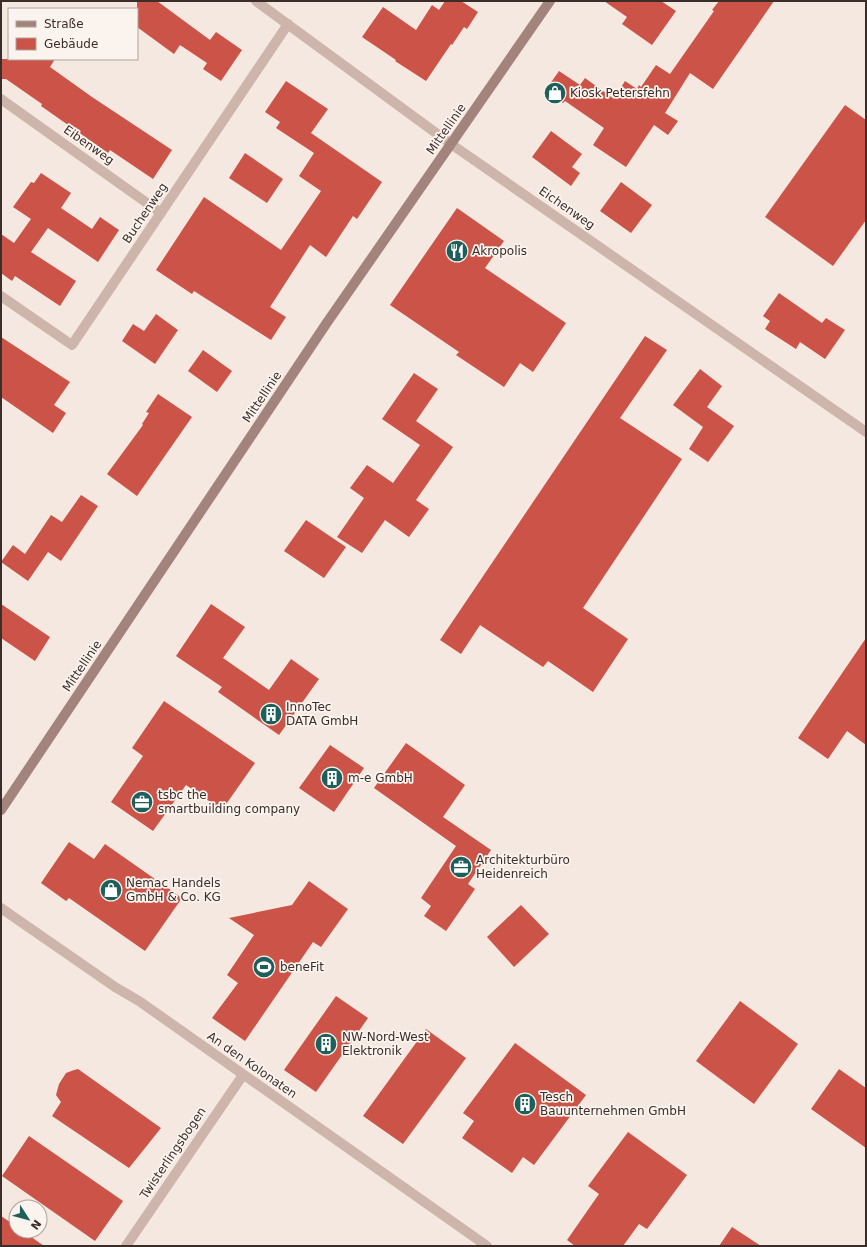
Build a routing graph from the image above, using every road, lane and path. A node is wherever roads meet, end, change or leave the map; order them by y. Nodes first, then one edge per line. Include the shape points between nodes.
1 (256, 1) edge
2 (550, 1) edge
3 (288, 24) junction
4 (1, 99) edge
5 (451, 144) junction
6 (161, 213) junction
7 (1, 296) edge
8 (866, 432) edge
9 (1, 810) edge
10 (1, 908) edge
11 (243, 1075) junction
12 (126, 1246) edge
13 (487, 1246) edge

1 - 3 street, Eichenweg
2 - 5 street, Mittellinie
3 - 5 street, Eichenweg
3 - 6 street, Buchenweg
4 - 6 street, Eibenweg
5 - 8 street, Eichenweg
5 - 9 street, Mittellinie via 326,324
6 - 7 street, Buchenweg via 72,345
10 - 11 street, An den Kolonaten
11 - 12 street, Twisterlingsbogen
11 - 13 street, An den Kolonaten

